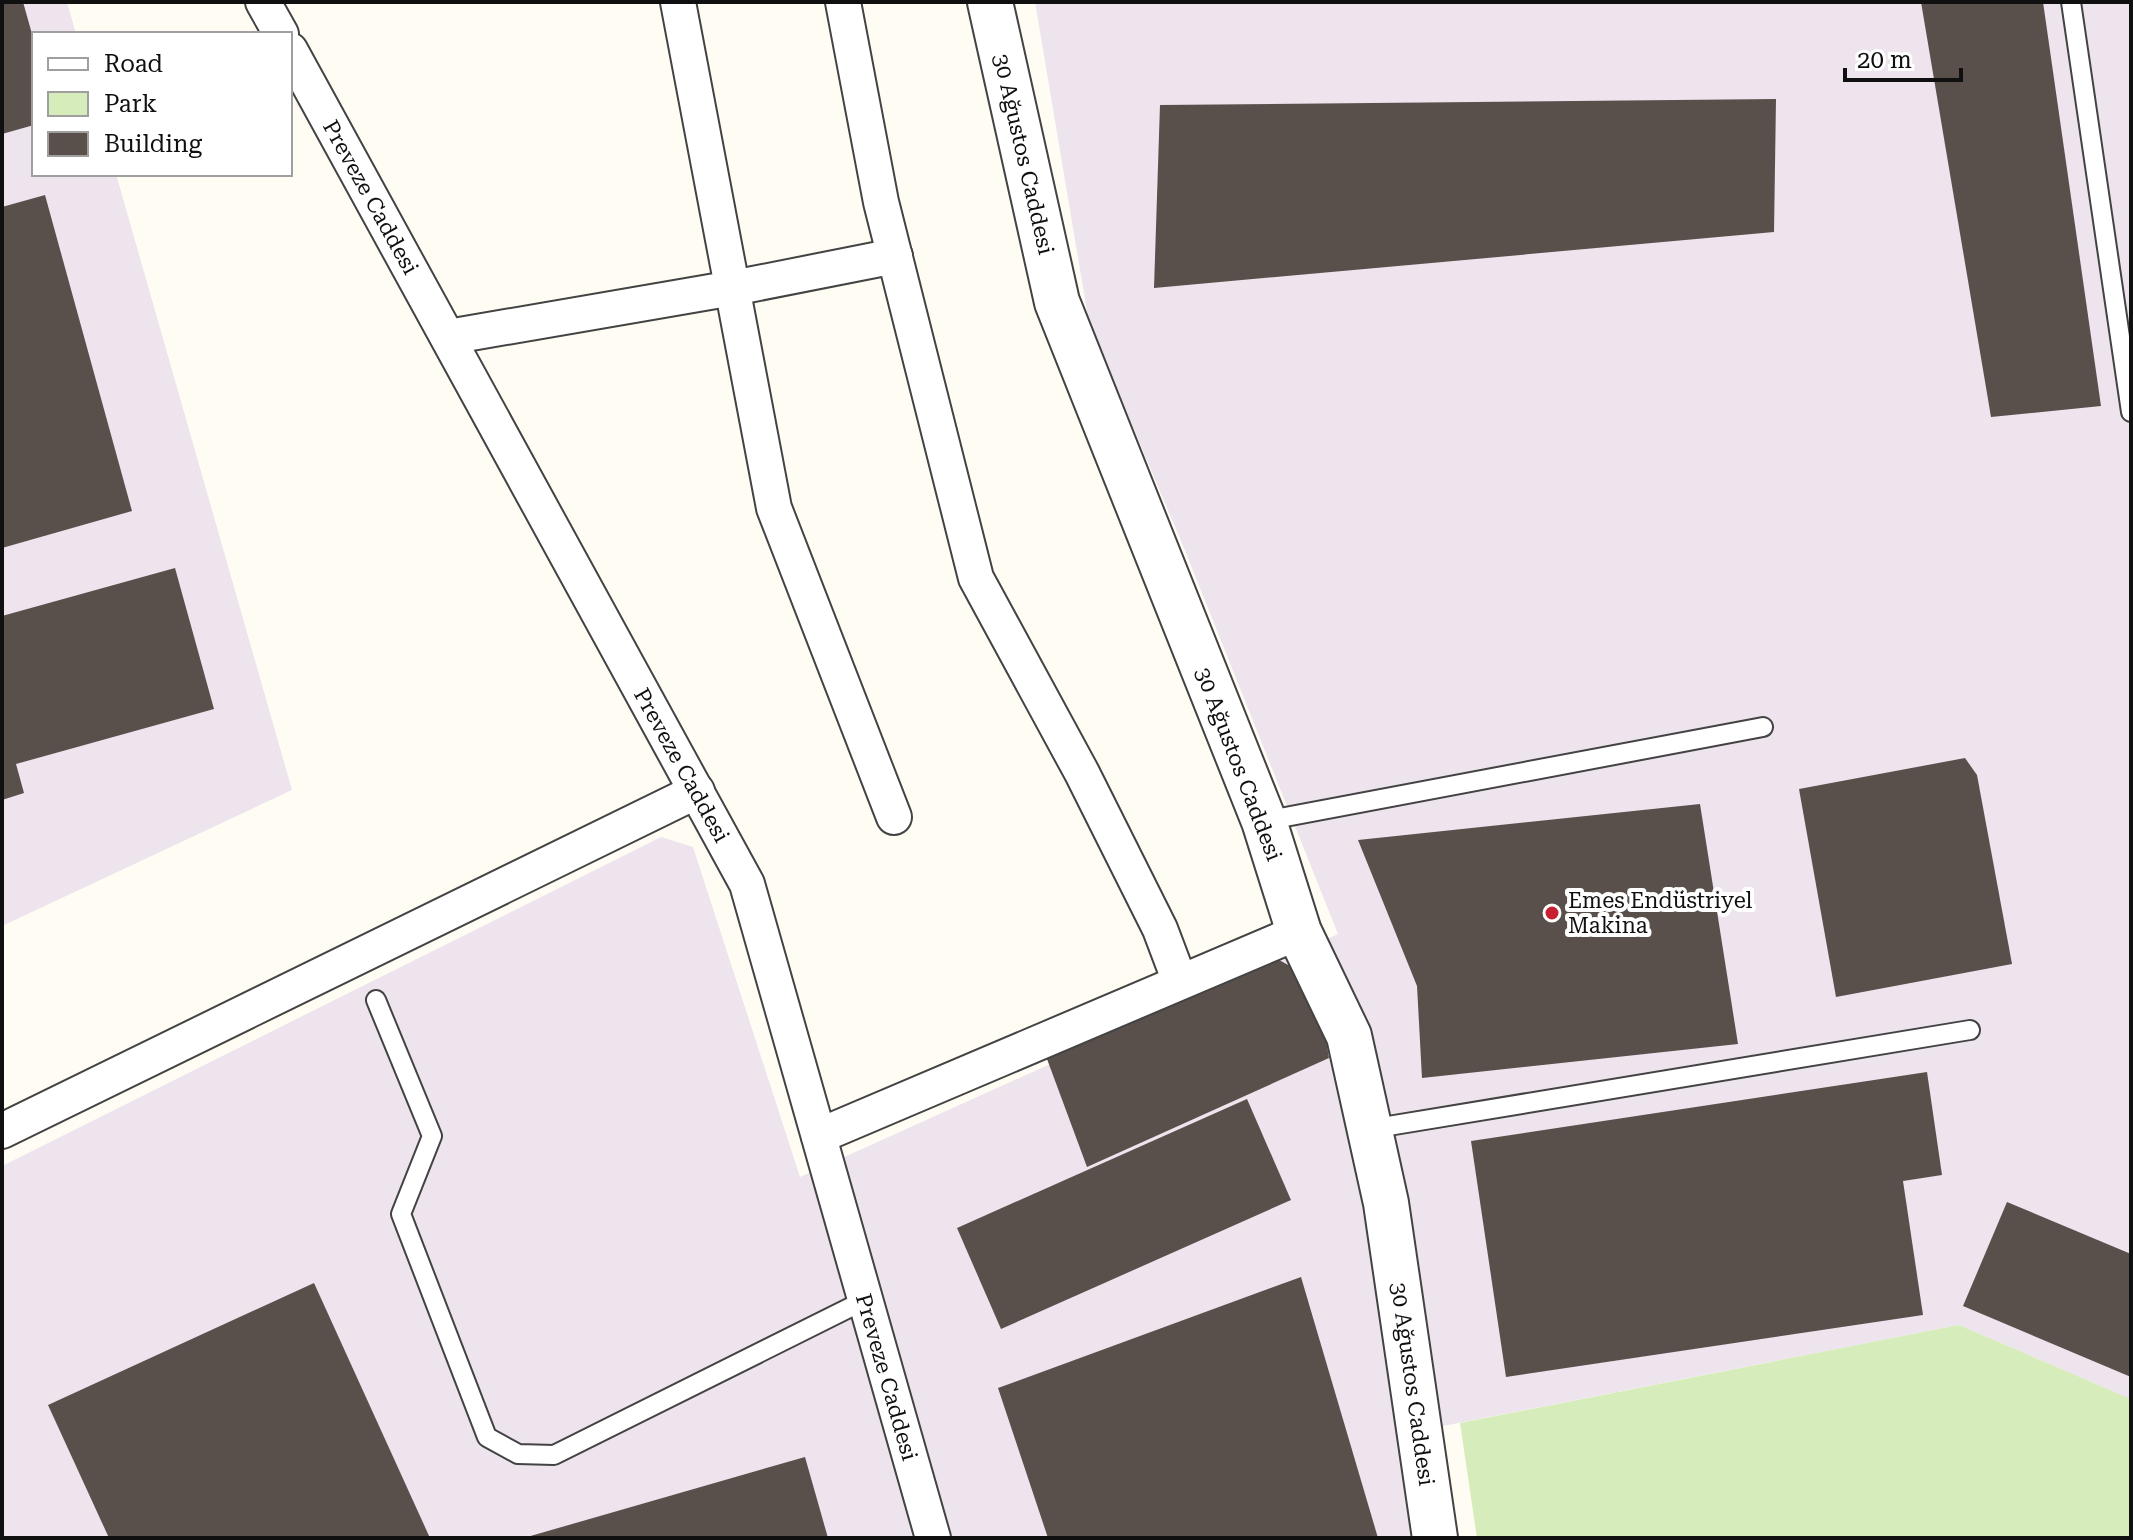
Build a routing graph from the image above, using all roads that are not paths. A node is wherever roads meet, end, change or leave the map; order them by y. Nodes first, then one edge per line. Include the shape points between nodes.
1 (263, 2) edge
2 (678, 2) edge
3 (843, 2) edge
4 (990, 2) edge
5 (2071, 2) edge
6 (280, 32) edge
7 (292, 54) edge
8 (895, 256) junction
9 (733, 288) junction
10 (448, 337) junction
11 (2131, 412) edge
12 (1763, 727) dead end
13 (697, 791) junction
14 (894, 817) dead end
15 (1264, 821) junction
16 (1299, 932) junction
17 (1180, 982) junction
18 (376, 1000) dead end
19 (1970, 1030) dead end
20 (1370, 1129) junction
21 (2, 1131) edge
22 (819, 1136) junction
23 (865, 1300) junction
24 (933, 1538) edge
25 (1435, 1538) edge

1 - 6 street
2 - 9 street
3 - 8 street
4 - 15 street, 30 Ağustos Caddesi via 1057,302
5 - 11 lane
7 - 10 street, Preveze Caddesi
8 - 9 street
8 - 17 street via 976,578 1082,773 1160,929
9 - 10 street
9 - 14 street via 774,508
10 - 13 street, Preveze Caddesi
12 - 15 lane
13 - 21 street
13 - 22 street, Preveze Caddesi via 747,884
15 - 16 street, 30 Ağustos Caddesi
16 - 17 street
16 - 20 street, 30 Ağustos Caddesi via 1349,1036
17 - 22 street
18 - 23 lane via 432,1136 401,1214 487,1437 518,1454 554,1455
19 - 20 lane
20 - 25 street, 30 Ağustos Caddesi via 1386,1203
22 - 23 street, Preveze Caddesi
23 - 24 street, Preveze Caddesi

